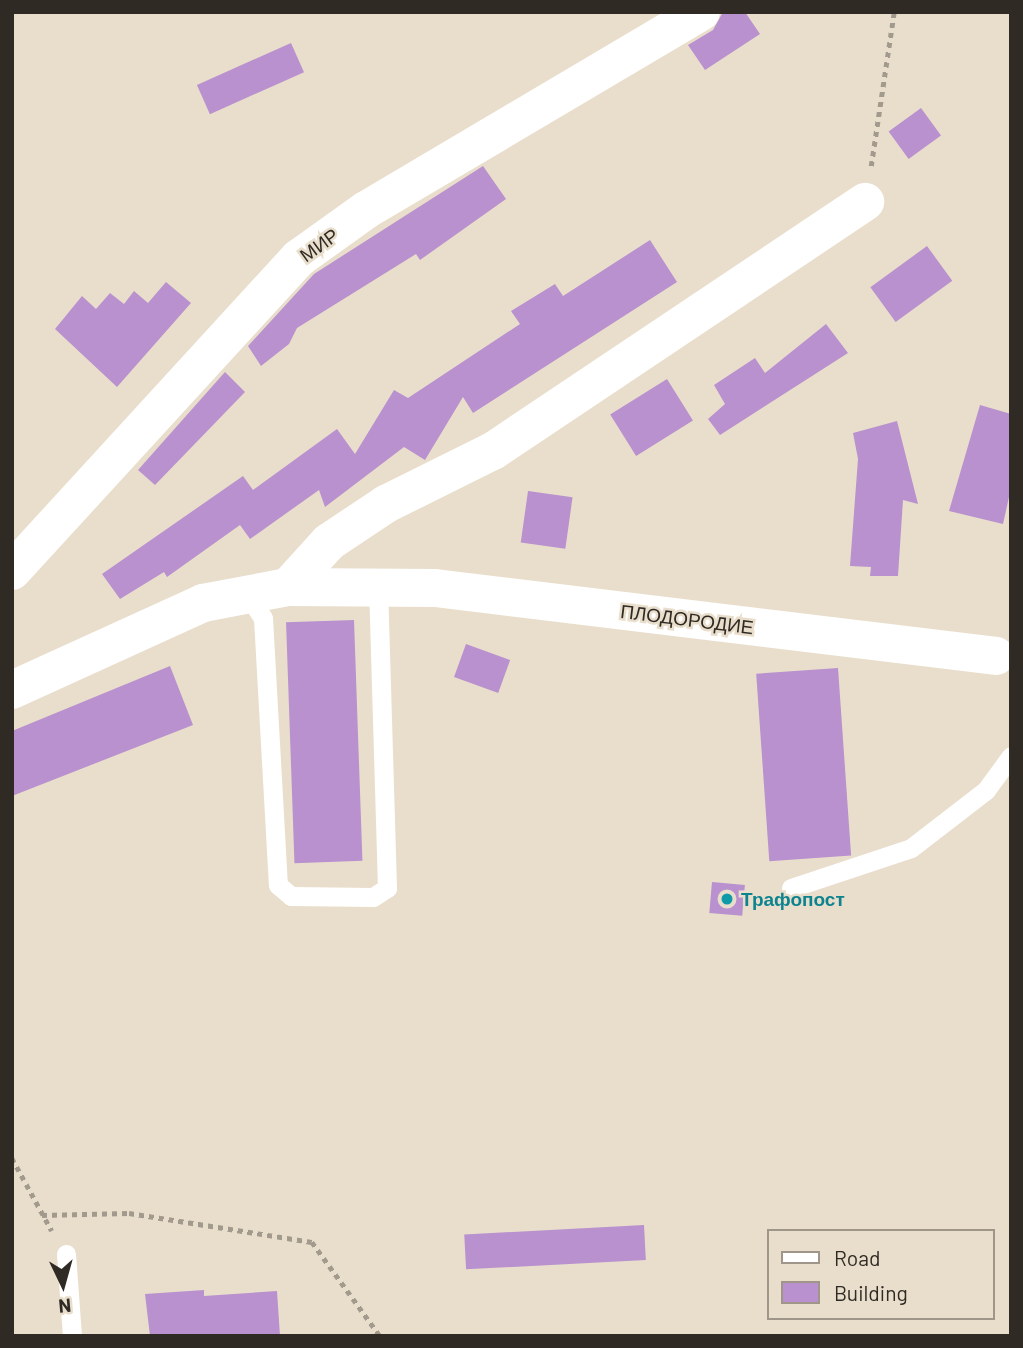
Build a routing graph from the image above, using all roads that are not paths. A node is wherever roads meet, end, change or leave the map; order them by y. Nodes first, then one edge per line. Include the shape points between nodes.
1 (701, 12) edge
2 (865, 202) road end
3 (12, 571) edge
4 (378, 586) junction
5 (288, 587) junction
6 (246, 592) junction
7 (1006, 653) edge
8 (12, 690) edge
9 (1011, 756) edge
10 (791, 888) dead end
11 (66, 1254) dead end
12 (72, 1336) edge

1 - 3 street, МИР via 366,211 299,258
2 - 5 street via 493,451 374,512 329,542
4 - 5 street
4 - 6 lane via 387,888 373,897 291,896 278,885 263,618
4 - 7 street, ПЛОДОРОДИЕ
5 - 6 street
6 - 8 street via 115,638
9 - 10 lane via 986,790 911,848
11 - 12 lane

